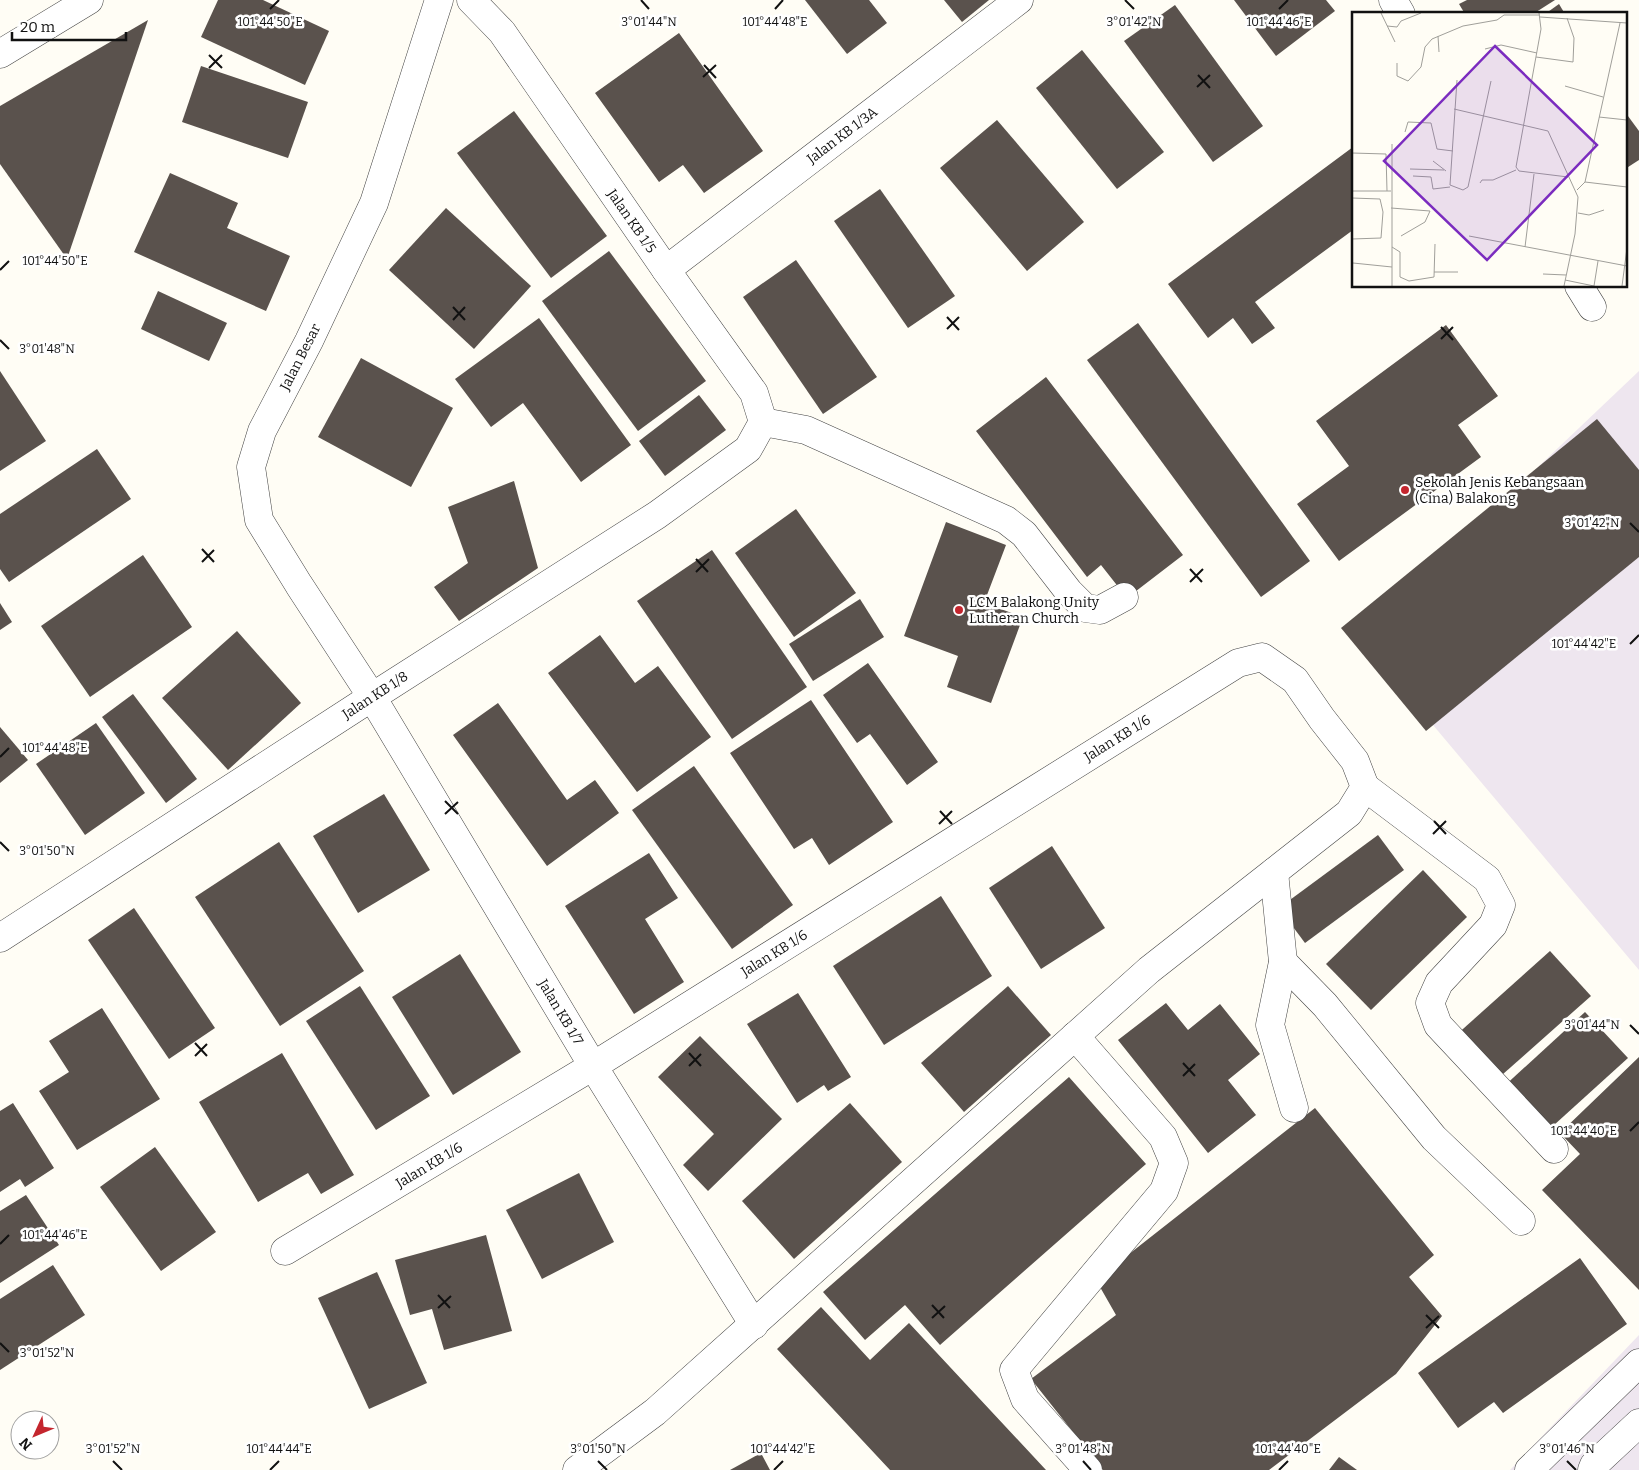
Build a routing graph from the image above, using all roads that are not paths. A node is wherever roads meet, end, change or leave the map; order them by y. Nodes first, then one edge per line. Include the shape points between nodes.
1 (88, 0) edge
2 (439, 0) edge
3 (471, 0) edge
4 (1019, 0) edge
5 (1392, 0) edge
6 (1401, 12) edge
7 (0, 54) edge
8 (666, 270) junction
9 (763, 422) junction
10 (1124, 597) dead end
11 (372, 697) junction
12 (1365, 787) junction
13 (1274, 872) junction
14 (0, 938) edge
15 (1283, 962) junction
16 (1076, 1036) junction
17 (593, 1066) junction
18 (1294, 1108) dead end
19 (1554, 1149) dead end
20 (1521, 1221) dead end
21 (285, 1251) dead end
22 (754, 1325) junction
23 (1639, 1363) edge
24 (1639, 1423) edge
25 (577, 1470) edge
26 (1088, 1470) edge
27 (1529, 1470) edge
28 (1592, 1470) edge

1 - 7 street
2 - 11 street, Jalan Besar via 374,203 309,341 262,431 251,467 259,520
3 - 8 street, Jalan KB 1/5 via 502,32
4 - 8 street, Jalan KB 1/3A
5 - 6 street
8 - 9 street, Jalan KB 1/5 via 754,393
9 - 10 street via 806,430 1006,520 1024,534 1085,608 1100,610
9 - 11 street, Jalan KB 1/8 via 748,449 657,515
11 - 14 street, Jalan KB 1/8
11 - 17 street, Jalan KB 1/7
12 - 13 street via 1349,813
12 - 17 street, Jalan KB 1/6 via 1355,761 1295,680 1262,657 1238,663
12 - 19 street via 1487,879 1501,905 1493,925 1439,983 1430,1003 1438,1025
13 - 15 street
13 - 16 street via 1149,970
15 - 18 street via 1270,1025
15 - 20 street via 1324,1005 1434,1138
16 - 22 street
16 - 26 street via 1163,1137 1174,1163 1164,1191 1014,1370 1025,1399
17 - 21 street, Jalan KB 1/6
17 - 22 street, Jalan KB 1/7
22 - 25 street via 655,1412
23 - 27 street
24 - 28 street

